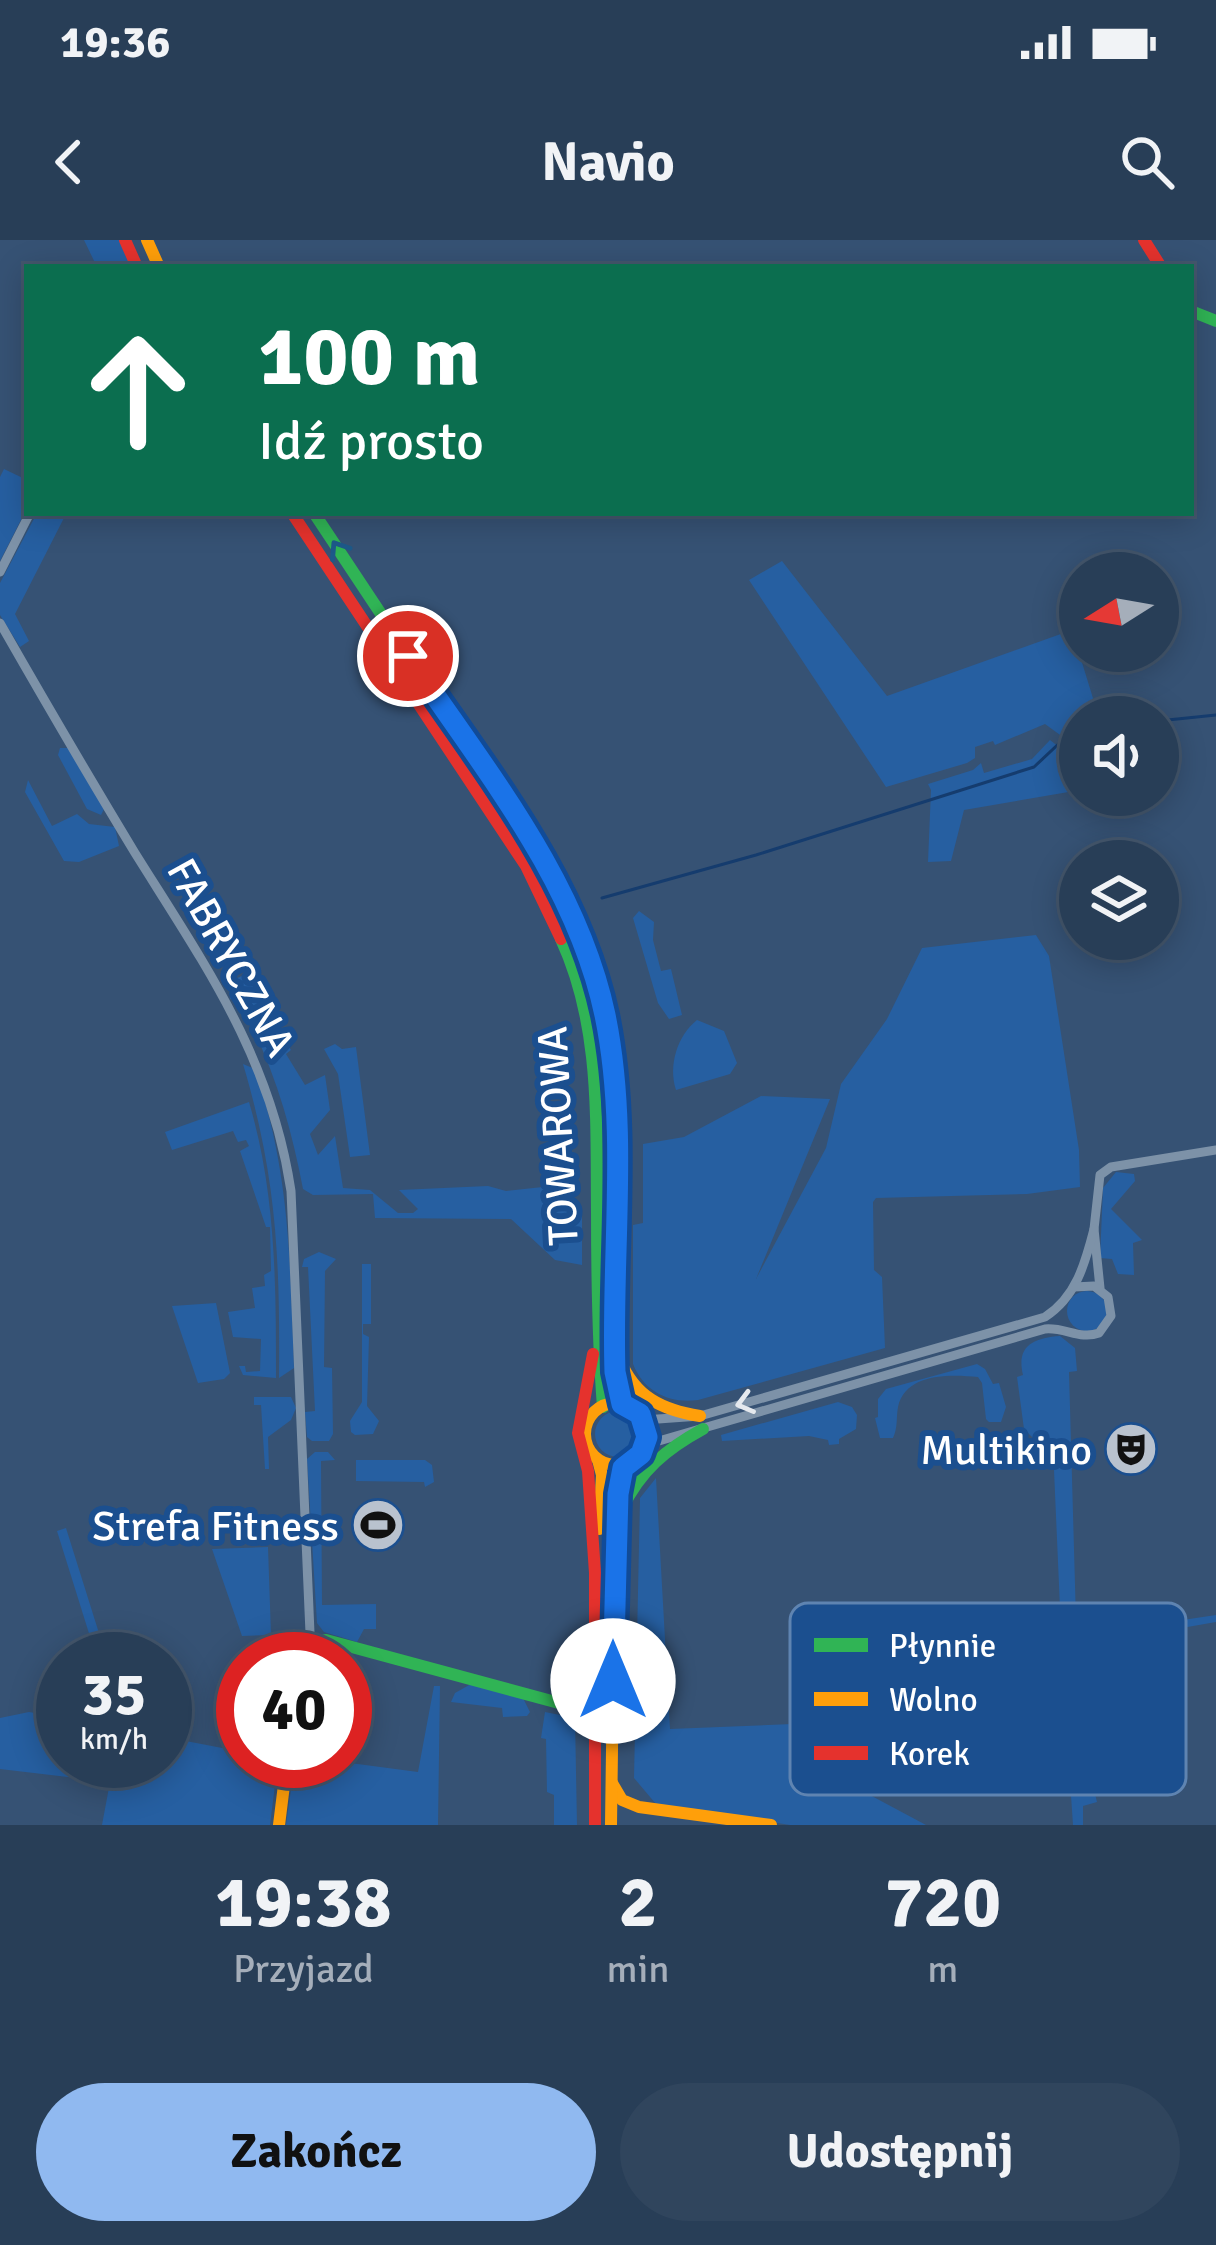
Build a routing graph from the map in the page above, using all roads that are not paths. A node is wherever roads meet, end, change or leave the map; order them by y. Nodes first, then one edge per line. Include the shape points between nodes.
1 (28, 516) edge
2 (294, 516) edge
3 (316, 516) edge
4 (0, 572) edge
5 (0, 623) edge
6 (408, 656) junction
7 (394, 665) junction
8 (1216, 1150) edge
9 (1094, 1229) junction
10 (1074, 1287) junction
11 (1100, 1288) junction
12 (1061, 1304) junction
13 (597, 1323) junction
14 (1070, 1331) junction
15 (615, 1335) junction
16 (622, 1404) junction
17 (603, 1407) junction
18 (644, 1420) junction
19 (702, 1423) junction
20 (645, 1445) junction
21 (598, 1459) junction
22 (625, 1464) junction
23 (614, 1527) junction
24 (595, 1573) junction
25 (310, 1632) edge
26 (372, 1652) edge
27 (596, 1713) junction
28 (612, 1783) junction
29 (284, 1788) edge
30 (279, 1825) edge
31 (595, 1825) edge
32 (611, 1825) edge
33 (771, 1825) edge

1 - 4 street
2 - 7 street, TOWAROWA
6 -> 3 street, TOWAROWA
5 - 25 street, FABRYCZNA via 211,973 270,1100 291,1191
6 - 7 street
6 - 15 street, TOWAROWA via 556,880 598,989 615,1100
7 - 13 street, TOWAROWA via 535,882 578,985 598,1107
8 - 9 street via 1105,1169
9 - 10 street
9 - 11 street
10 - 11 street
10 - 12 street
11 - 14 street via 1111,1302 1108,1324 1093,1335
12 - 14 street
12 -> 19 street via 1042,1318
13 - 17 street, TOWAROWA
13 - 24 street via 578,1432
14 - 19 street via 1045,1330
15 - 16 street, TOWAROWA
15 - 19 street via 626,1378 644,1398
16 - 17 street
16 - 18 street
17 - 21 street via 586,1436
18 - 19 street
18 - 20 street
19 - 20 street
19 - 23 street via 646,1466
20 - 22 street
21 - 22 street
21 - 24 street
22 - 23 street
23 - 28 street
24 - 27 street
26 - 27 street
27 - 31 street
28 - 32 street
28 - 33 street via 622,1800 639,1807
29 - 30 street

